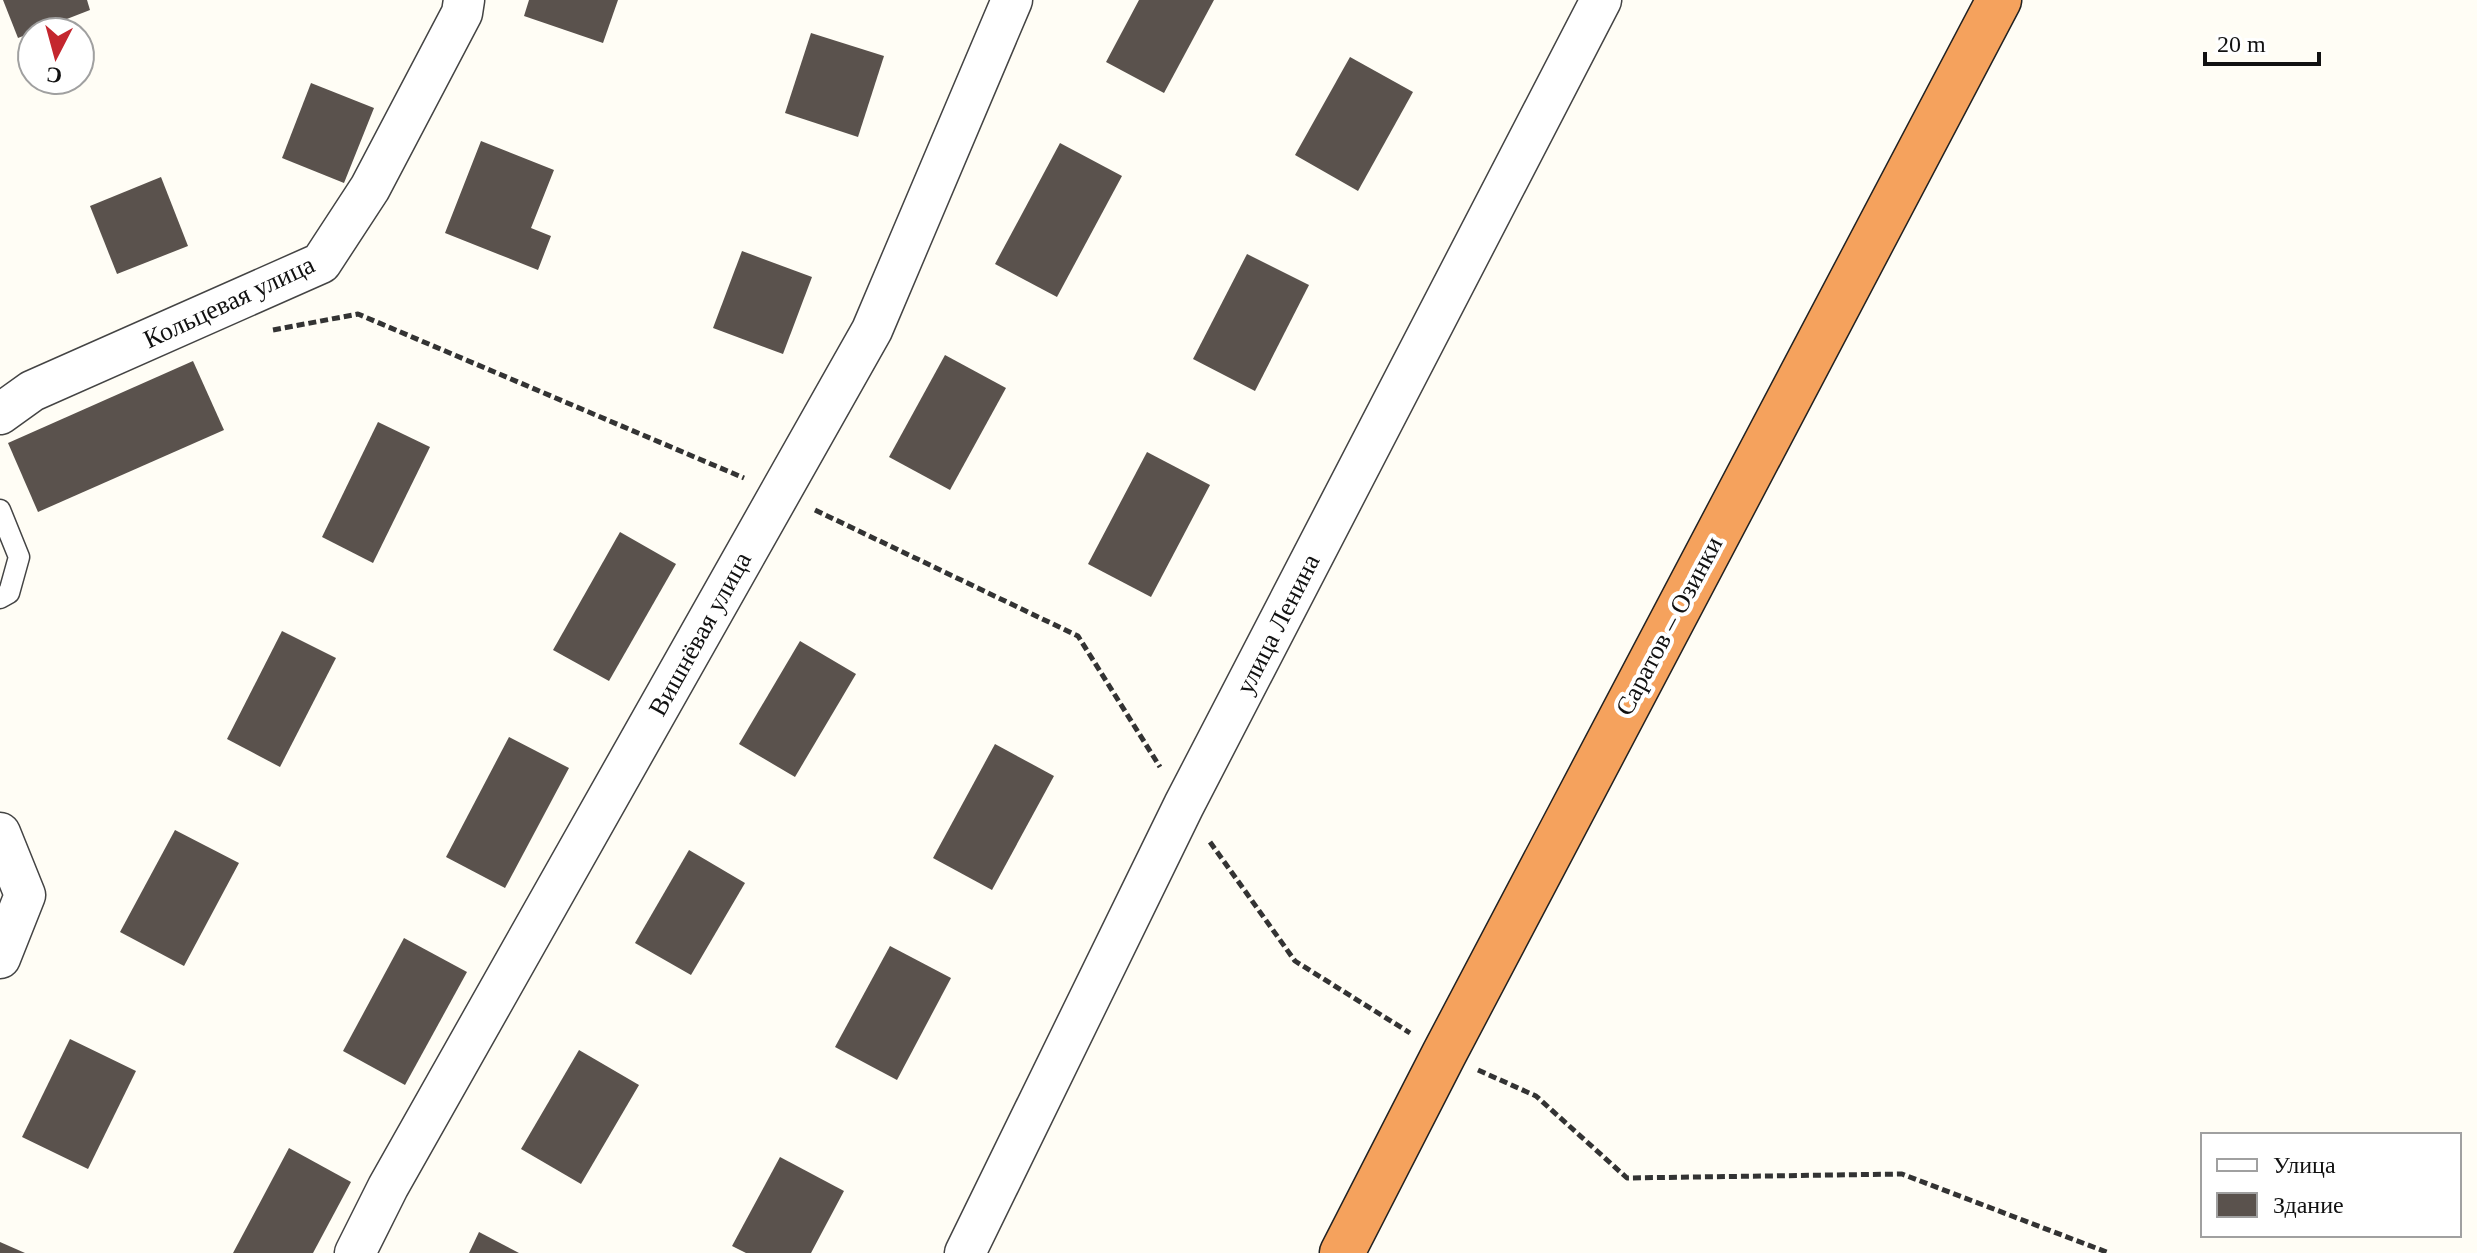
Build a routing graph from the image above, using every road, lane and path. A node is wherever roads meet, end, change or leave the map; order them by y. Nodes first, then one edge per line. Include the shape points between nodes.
1 (464, 0) edge
2 (1012, 0) edge
3 (1601, 0) edge
4 (1999, 0) edge
5 (0, 414) edge
6 (0, 510) edge
7 (0, 598) edge
8 (0, 833) edge
9 (0, 958) edge
10 (355, 1253) edge
11 (965, 1253) edge
12 (1342, 1253) edge

1 - 5 street, Кольцевая улица via 462,13 370,188 321,263 32,391
2 - 10 street, Вишнёвая улица via 872,330
3 - 11 street, улица Ленина via 1191,791
4 - 12 highway, Саратов – Озинки
6 - 7 lane via 19,557 9,593
8 - 9 street via 25,895

